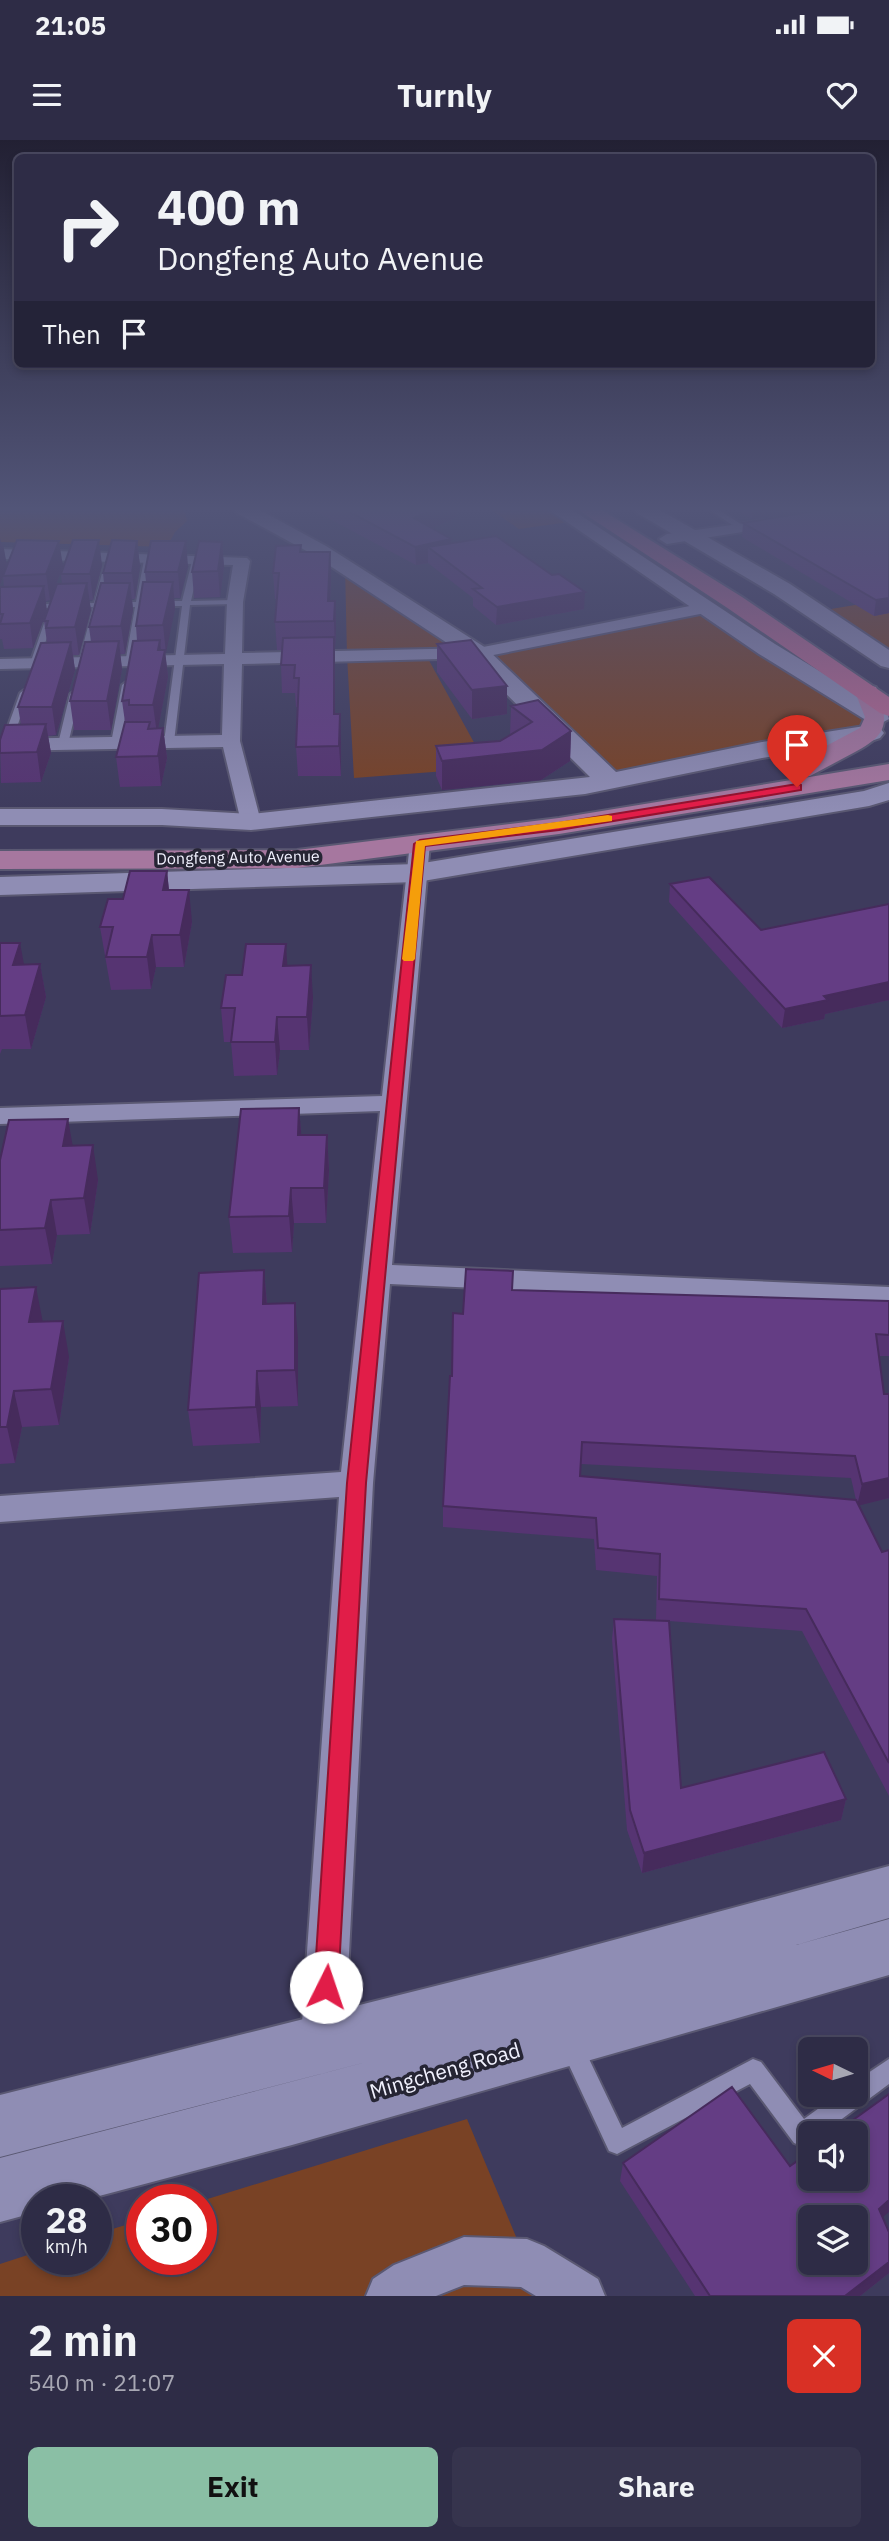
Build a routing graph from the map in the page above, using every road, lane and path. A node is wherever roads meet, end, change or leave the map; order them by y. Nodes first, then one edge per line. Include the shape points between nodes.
1 (53, 610) edge
2 (96, 610) edge
3 (138, 610) edge
4 (185, 610) edge
5 (235, 610) edge
6 (411, 610) edge
7 (697, 610) edge
8 (708, 610) edge
9 (747, 610) edge
10 (796, 610) edge
11 (800, 610) edge
12 (478, 653) junction
13 (233, 659) junction
14 (179, 660) junction
15 (130, 661) junction
16 (889, 661) edge
17 (0, 664) edge
18 (32, 669) junction
19 (81, 669) junction
20 (878, 686) edge
21 (26, 687) edge
22 (76, 690) edge
23 (879, 719) edge
24 (231, 741) junction
25 (169, 742) junction
26 (116, 743) junction
27 (63, 744) junction
28 (3, 745) edge
29 (889, 755) edge
30 (889, 772) edge
31 (812, 776) junction
32 (610, 781) junction
33 (889, 781) edge
34 (889, 791) edge
35 (0, 817) edge
36 (251, 821) junction
37 (0, 842) edge
38 (419, 858) junction
39 (0, 860) edge
40 (0, 886) edge
41 (394, 1103) junction
42 (0, 1116) edge
43 (376, 1274) junction
44 (889, 1297) edge
45 (356, 1483) junction
46 (0, 1509) edge
47 (889, 1892) edge
48 (889, 1947) edge
49 (567, 2037) junction
50 (323, 2042) junction
51 (889, 2070) edge
52 (318, 2107) junction
53 (0, 2126) edge
54 (0, 2190) edge
55 (390, 2296) edge
56 (581, 2296) edge

1 - 18 lane
2 - 19 lane
3 - 15 lane
4 - 14 lane
5 - 13 street
6 - 12 street
7 - 12 street
8 - 23 street
9 - 20 highway
10 - 20 highway
11 - 16 street
12 - 13 street
12 - 32 street
13 - 14 street
13 - 24 street
14 - 15 street
14 - 25 lane
15 - 19 street
15 - 26 lane
17 - 18 street
18 - 19 street
20 - 23 main road
21 - 28 lane
22 - 27 lane
23 - 31 main road
23 - 32 street via 762,750
24 - 25 street
24 - 36 street
25 - 26 street
26 - 27 street
27 - 28 street
29 - 31 main road, Dongfeng Auto Avenue
30 - 31 main road, Dongfeng Auto Avenue
31 - 33 main road
31 - 37 main road, Dongfeng Auto Avenue via 295,841
31 - 38 main road, Dongfeng Auto Avenue
32 - 36 street
34 - 38 street via 869,798
35 - 36 street
38 - 39 main road, Dongfeng Auto Avenue
38 - 40 street
38 - 41 street
41 - 42 street
41 - 43 street
43 - 44 street
43 - 45 street
45 - 46 street
45 - 50 street
47 - 50 street via 544,1988
48 - 49 street, Mingcheng Road
49 - 51 lane via 617,2143 752,2070 803,2135
49 - 52 street, Mingcheng Road
50 - 52 street
50 - 53 street
52 - 54 street, Mingcheng Road
55 - 56 street via 411,2282 464,2261 527,2263

